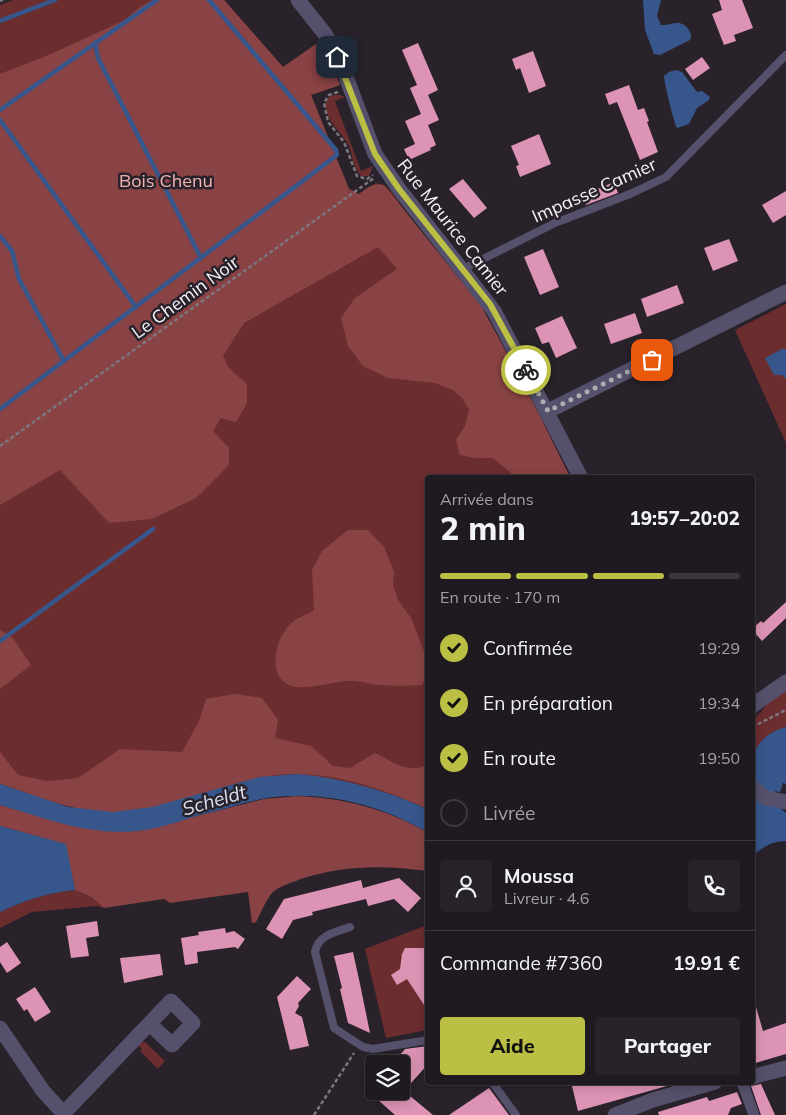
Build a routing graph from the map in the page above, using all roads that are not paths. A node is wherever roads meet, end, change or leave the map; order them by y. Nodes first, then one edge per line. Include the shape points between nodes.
1 (298, 0) edge
2 (786, 55) edge
3 (463, 269) junction
4 (786, 292) edge
5 (548, 411) junction
6 (580, 475) edge
7 (786, 682) edge
8 (755, 705) edge
9 (755, 789) edge
10 (782, 801) edge
11 (350, 927) dead end
12 (150, 1024) dead end
13 (0, 1028) edge
14 (425, 1041) edge
15 (786, 1068) edge
16 (755, 1076) edge
17 (494, 1085) edge
18 (705, 1085) edge
19 (743, 1085) edge
20 (64, 1114) edge
21 (516, 1115) edge
22 (615, 1115) edge
23 (754, 1115) edge

1 - 3 street, Rue Maurice Camier via 325,34 341,64 375,154
2 - 3 lane, Impasse Camier via 666,177 555,223
3 - 5 street, Rue Maurice Camier via 499,318
4 - 5 street
5 - 6 street, Rue Maurice Camier
7 - 8 street
9 - 10 street via 766,798
11 - 14 lane via 327,936 318,943 315,952 334,1028 359,1045 373,1050
12 - 20 street
13 - 20 street via 43,1091
15 - 16 street
17 - 21 lane
18 - 22 street
19 - 23 street

